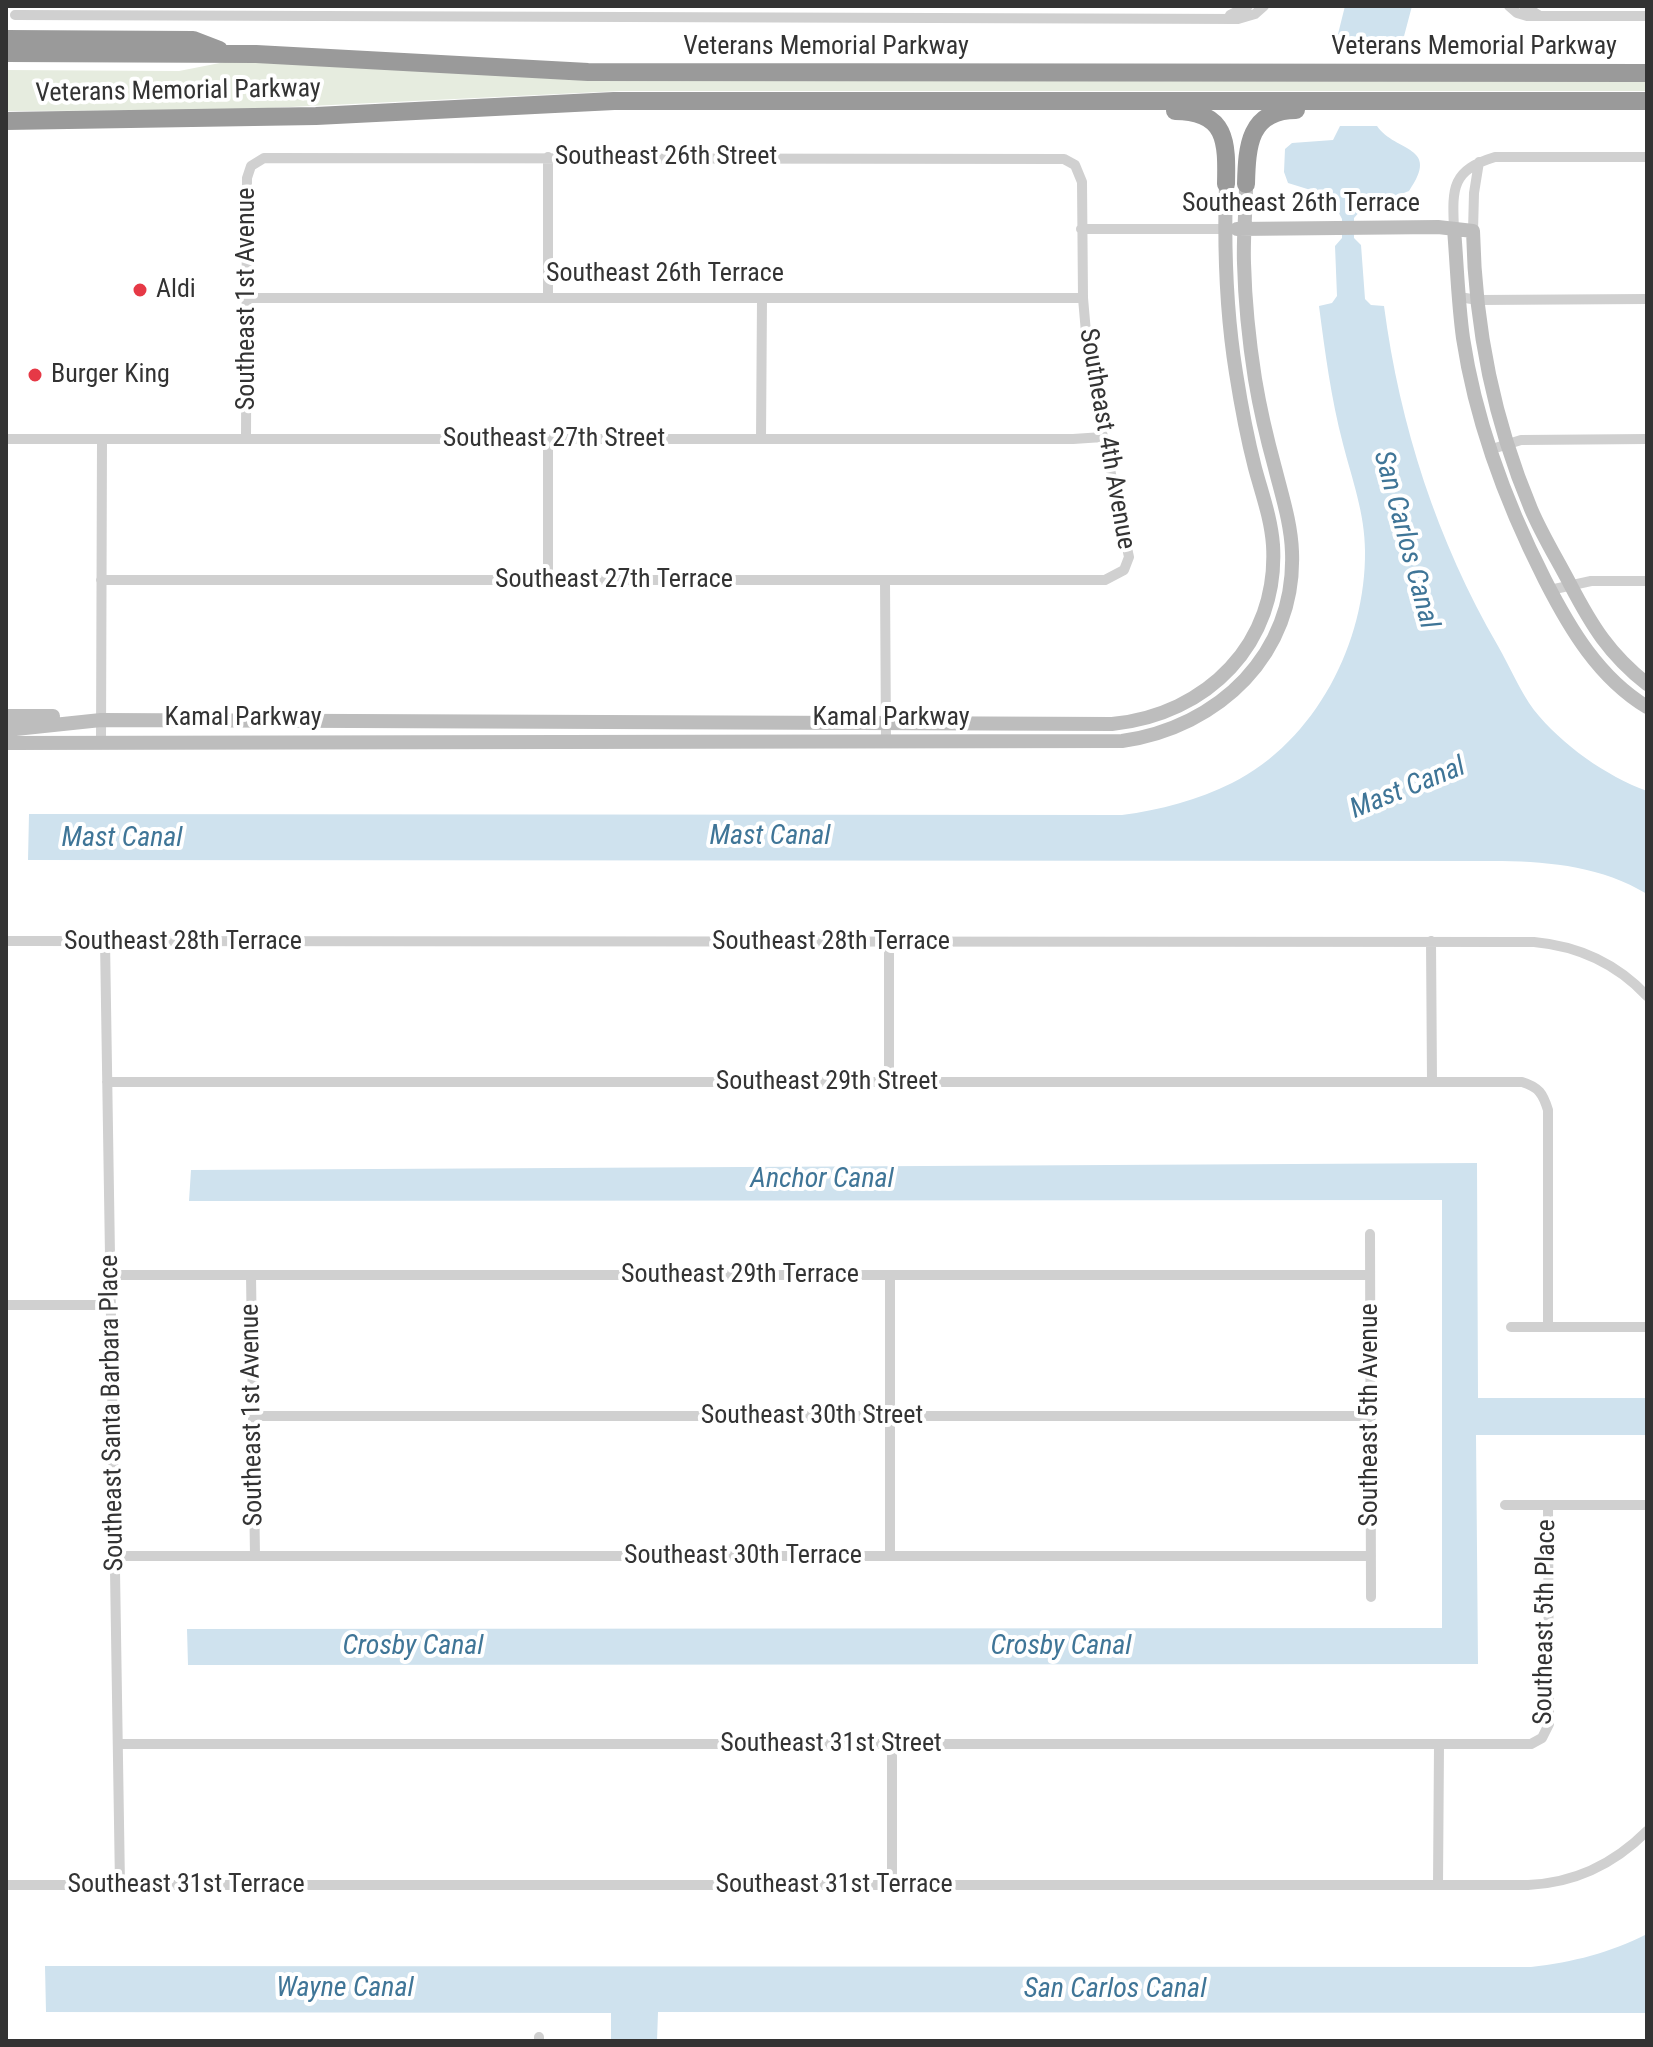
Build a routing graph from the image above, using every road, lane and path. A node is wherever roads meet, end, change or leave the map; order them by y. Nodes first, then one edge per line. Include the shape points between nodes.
1 (1248, 6) edge
2 (1264, 6) edge
3 (1509, 6) edge
4 (1524, 6) edge
5 (102, 11) edge
6 (549, 11) edge
7 (1105, 12) edge
8 (15, 15) dead end
9 (1647, 16) edge
10 (1542, 17) junction
11 (1212, 18) junction
12 (6, 39) edge
13 (6, 53) edge
14 (230, 54) junction
15 (6, 64) edge
16 (1647, 73) edge
17 (978, 100) junction
18 (1623, 101) junction
19 (1647, 101) edge
20 (251, 118) junction
21 (6, 121) edge
22 (6, 133) edge
23 (548, 157) junction
24 (1647, 157) edge
25 (256, 161) joint
26 (1479, 162) junction
27 (1075, 165) joint
28 (1226, 184) joint
29 (1246, 184) joint
30 (1081, 229) junction
31 (1225, 229) junction
32 (1246, 229) junction
33 (1454, 229) junction
34 (1473, 231) junction
35 (1459, 297) junction
36 (246, 298) junction
37 (548, 298) junction
38 (1083, 298) junction
39 (762, 299) junction
40 (1647, 299) edge
41 (1478, 300) junction
42 (1103, 437) junction
43 (6, 439) edge
44 (102, 439) junction
45 (246, 439) junction
46 (548, 439) junction
47 (761, 439) junction
48 (1647, 439) edge
49 (1507, 443) junction
50 (1489, 450) junction
51 (1124, 570) joint
52 (101, 580) junction
53 (548, 580) junction
54 (885, 580) junction
55 (1647, 581) edge
56 (1570, 585) junction
57 (1550, 590) junction
58 (1647, 684) edge
59 (1647, 707) edge
60 (6, 716) edge
61 (101, 720) junction
62 (886, 723) junction
63 (6, 730) edge
64 (101, 742) junction
65 (886, 742) junction
66 (6, 743) edge
67 (6, 941) edge
68 (105, 941) junction
69 (1431, 941) junction
70 (889, 942) junction
71 (1644, 993) edge
72 (1432, 1081) junction
73 (107, 1082) junction
74 (889, 1082) junction
75 (1370, 1234) dead end
76 (110, 1275) junction
77 (251, 1275) junction
78 (890, 1275) junction
79 (1370, 1275) junction
80 (6, 1305) edge
81 (111, 1305) junction
82 (1511, 1327) dead end
83 (1548, 1327) junction
84 (1647, 1327) edge
85 (253, 1416) junction
86 (890, 1416) junction
87 (1370, 1416) junction
88 (1505, 1505) dead end
89 (1548, 1505) junction
90 (1647, 1505) edge
91 (115, 1556) junction
92 (255, 1556) junction
93 (890, 1556) junction
94 (1371, 1556) junction
95 (1371, 1597) dead end
96 (1542, 1738) joint
97 (118, 1744) junction
98 (892, 1744) junction
99 (1439, 1745) junction
100 (1647, 1831) edge
101 (6, 1885) edge
102 (120, 1885) junction
103 (892, 1885) junction
104 (1438, 1885) junction

1 - 11 street
2 - 11 street via 1247,18
3 - 10 street via 1517,13
4 - 10 street
5 - 6 street
5 - 8 street
6 - 7 street
7 - 11 street
9 - 10 street
12 - 14 highway via 193,40
13 - 14 highway, Veterans Memorial Parkway
14 - 15 highway via 181,65
14 - 16 highway, Veterans Memorial Parkway via 601,72
17 - 18 highway, Veterans Memorial Parkway
17 - 20 highway, Veterans Memorial Parkway via 614,101
17 - 28 highway via 1014,110 1206,115 1223,135
18 - 19 highway, Veterans Memorial Parkway
18 - 29 highway via 1517,111 1276,111 1253,134
20 - 21 highway, Veterans Memorial Parkway
20 - 22 highway via 166,130
23 - 25 street, Southeast 26th Street
23 - 27 street, Southeast 26th Street via 1052,158
23 - 37 street
24 - 26 street via 1495,157
25 - 36 street, Southeast 1st Avenue via 247,178
26 - 33 street via 1461,174
26 - 34 street
27 - 30 street, Southeast 4th Avenue via 1082,182
28 - 31 street, Kamal Parkway
29 - 32 street, Kamal Parkway
30 - 31 street, Southeast 26th Terrace
30 - 38 street, Southeast 4th Avenue
31 - 32 street, Southeast 26th Terrace
31 - 62 street, Kamal Parkway via 1235,370 1274,558 1265,609 1240,657 1202,693 1171,711 1142,719 1112,724
32 - 33 street, Southeast 26th Terrace
32 - 65 street, Kamal Parkway via 1255,378 1292,551 1286,606 1256,666 1205,714 1148,738
33 - 34 street, Southeast 26th Terrace
33 - 35 street
34 - 41 street
35 - 41 street
35 - 50 street via 1471,383
36 - 37 street, Southeast 26th Terrace
36 - 45 street, Southeast 1st Avenue
37 - 39 street, Southeast 26th Terrace
38 - 39 street, Southeast 26th Terrace
38 - 42 street, Southeast 4th Avenue
39 - 47 street
40 - 41 street
41 - 49 street via 1488,370
42 - 47 street, Southeast 27th Street
42 - 51 street, Southeast 4th Avenue via 1128,545
43 - 44 street, Southeast 27th Street
44 - 45 street, Southeast 27th Street
44 - 52 street
45 - 46 street, Southeast 27th Street
46 - 47 street, Southeast 27th Street
46 - 53 street
48 - 49 street
49 - 50 street
49 - 56 street via 1532,510
50 - 57 street
51 - 54 street, Southeast 27th Terrace via 1105,580
52 - 53 street, Southeast 27th Terrace
52 - 61 street
53 - 54 street, Southeast 27th Terrace
54 - 62 street
55 - 56 street
56 - 57 street
56 - 58 street via 1603,641
57 - 59 street via 1588,652 1615,683
60 - 61 street
61 - 62 street, Kamal Parkway
61 - 63 street, Kamal Parkway
61 - 64 street
62 - 65 street
64 - 65 street, Kamal Parkway
64 - 66 street, Kamal Parkway
67 - 68 street, Southeast 28th Terrace
68 - 70 street, Southeast 28th Terrace
68 - 73 street, Southeast Santa Barbara Place
69 - 70 street, Southeast 28th Terrace
69 - 71 street, Southeast 28th Terrace via 1559,945 1609,965
69 - 72 street
70 - 74 street
72 - 74 street, Southeast 29th Street
72 - 83 street, Southeast 29th Street via 1522,1082 1544,1094
73 - 74 street, Southeast 29th Street
73 - 76 street, Southeast Santa Barbara Place
75 - 79 street, Southeast 5th Avenue
76 - 77 street, Southeast 29th Terrace
76 - 81 street, Southeast Santa Barbara Place
77 - 78 street, Southeast 29th Terrace
77 - 85 street, Southeast 1st Avenue
78 - 79 street, Southeast 29th Terrace
78 - 86 street
79 - 87 street, Southeast 5th Avenue
80 - 81 street
81 - 91 street, Southeast Santa Barbara Place
82 - 83 street
83 - 84 street
85 - 86 street, Southeast 30th Street
85 - 92 street, Southeast 1st Avenue
86 - 87 street, Southeast 30th Street
86 - 93 street
87 - 94 street, Southeast 5th Avenue
88 - 89 street
89 - 90 street
89 - 96 street, Southeast 5th Place via 1549,1718
91 - 92 street, Southeast 30th Terrace
91 - 97 street, Southeast Santa Barbara Place
92 - 93 street, Southeast 30th Terrace
93 - 94 street, Southeast 30th Terrace
94 - 95 street, Southeast 5th Avenue
96 - 99 street, Southeast 31st Street via 1527,1745
97 - 98 street, Southeast 31st Street
97 - 102 street, Southeast Santa Barbara Place
98 - 99 street, Southeast 31st Street
98 - 103 street
99 - 104 street
100 - 104 street, Southeast 31st Terrace via 1615,1858 1562,1881
101 - 102 street, Southeast 31st Terrace
102 - 103 street, Southeast 31st Terrace
103 - 104 street, Southeast 31st Terrace

